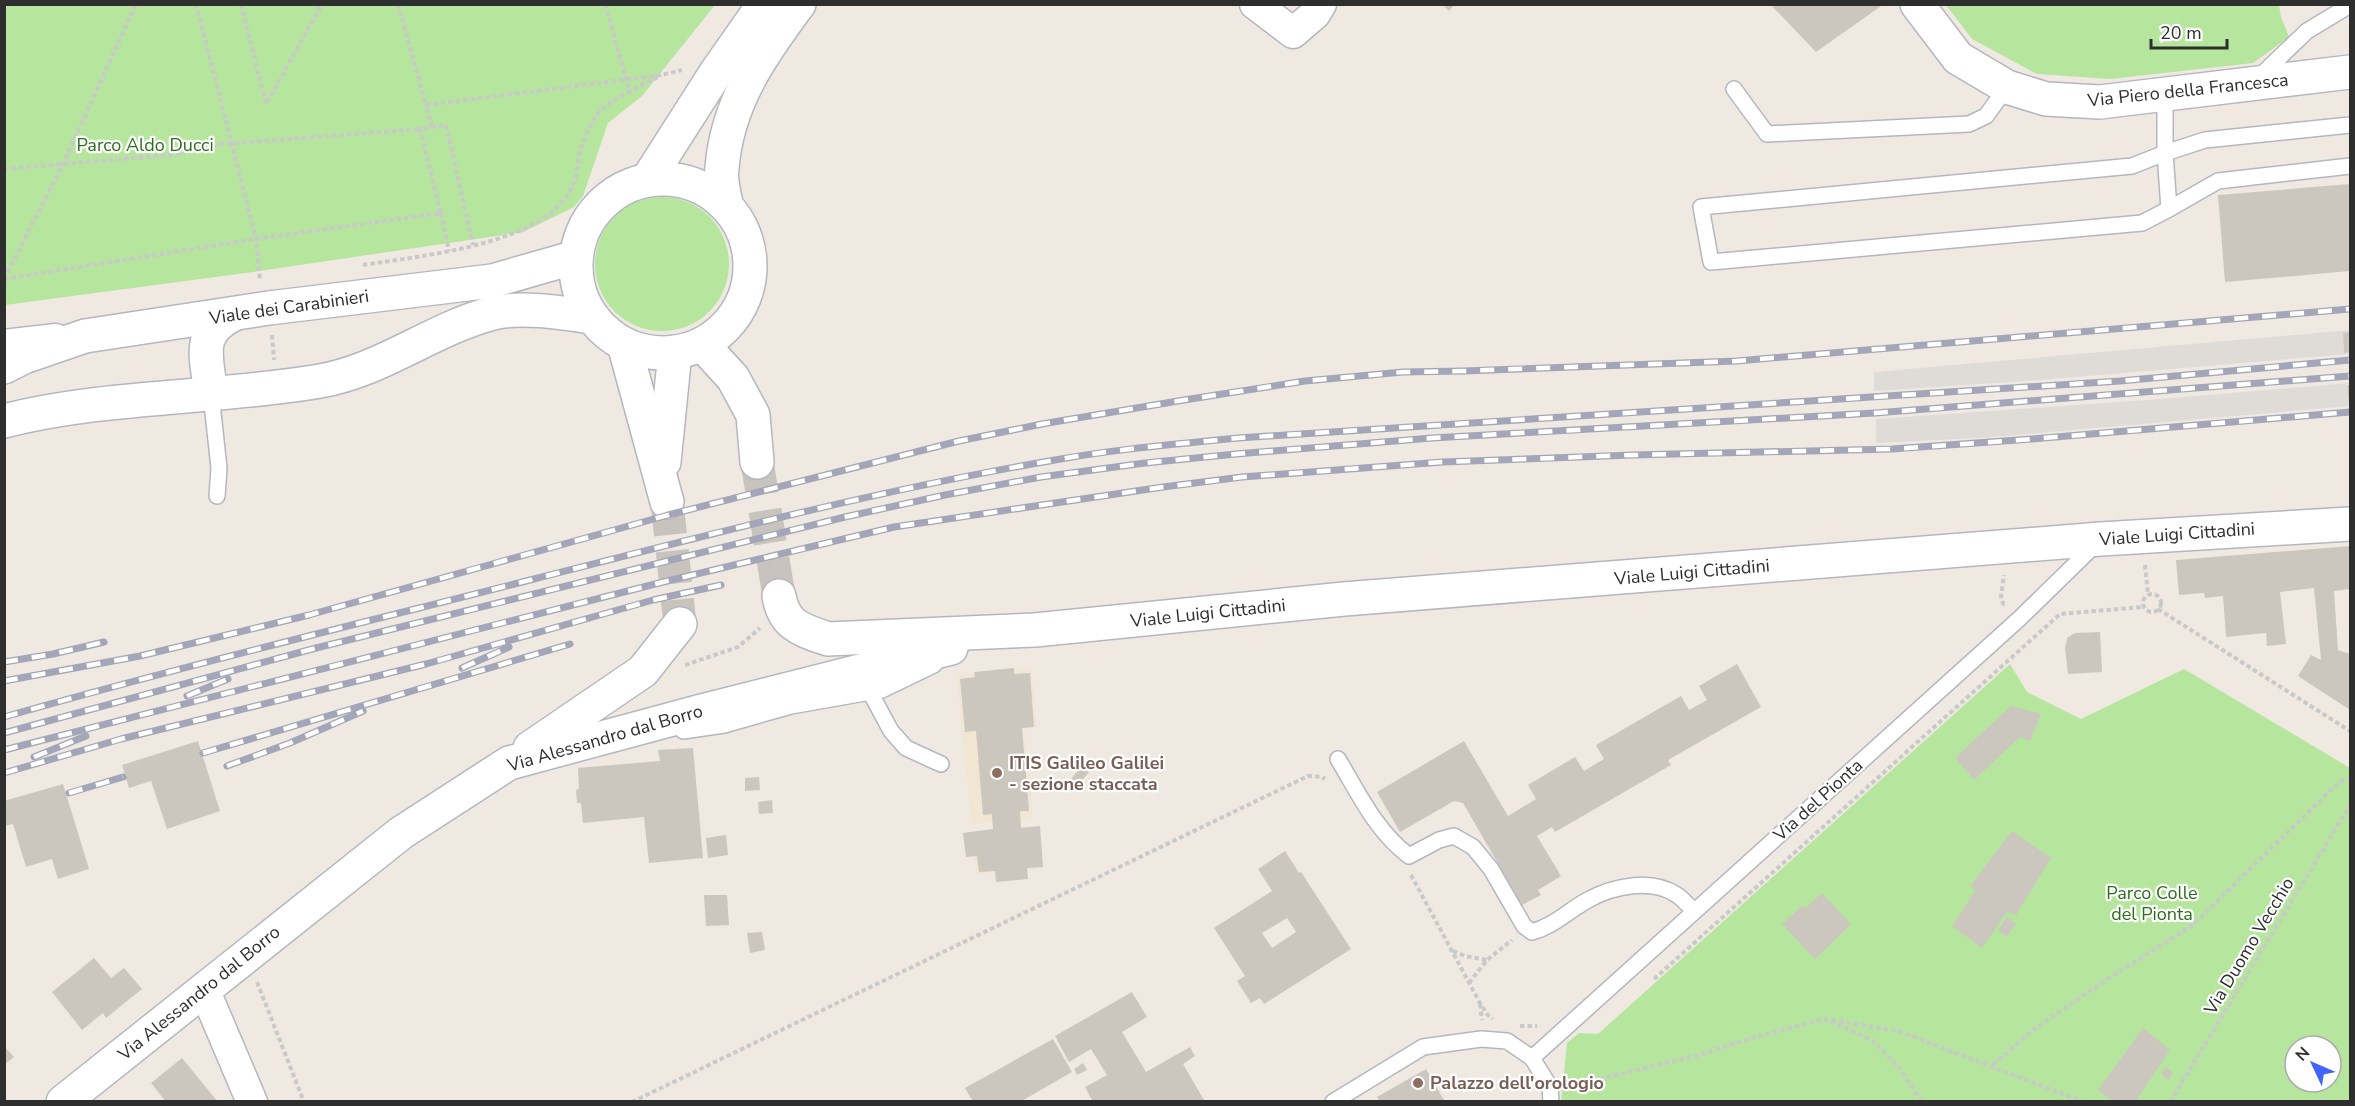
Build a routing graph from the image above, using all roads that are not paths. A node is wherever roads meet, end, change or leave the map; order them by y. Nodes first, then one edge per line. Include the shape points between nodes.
1 (764, 4) edge
2 (799, 4) edge
3 (1255, 4) edge
4 (1321, 4) edge
5 (1917, 4) edge
6 (2350, 5) edge
7 (2350, 72) edge
8 (2250, 85) junction
9 (2007, 87) junction
10 (1734, 89) dead end
11 (2165, 96) junction
12 (2350, 125) edge
13 (2165, 153) junction
14 (2350, 166) edge
15 (648, 179) junction
16 (726, 204) junction
17 (2169, 209) junction
18 (576, 257) junction
19 (234, 314) junction
20 (592, 317) junction
21 (85, 336) junction
22 (624, 344) junction
23 (4, 345) edge
24 (689, 348) junction
25 (4, 367) edge
26 (211, 394) junction
27 (4, 421) edge
28 (757, 462) tunnel mouth
29 (217, 496) dead end
30 (2350, 524) edge
31 (2101, 539) junction
32 (779, 600) tunnel mouth
33 (680, 624) tunnel mouth
34 (1035, 630) junction
35 (978, 641) junction
36 (870, 692) junction
37 (1338, 759) dead end
38 (509, 763) junction
39 (941, 764) dead end
40 (1694, 910) junction
41 (204, 988) junction
42 (1532, 1058) junction
43 (1550, 1094) edge
44 (63, 1101) edge
45 (252, 1101) edge
46 (1333, 1101) edge

1 - 15 main road
2 - 16 main road via 742,88 721,170
3 - 4 street via 1293,33
5 - 9 main road, Via Piero della Francesca via 1958,58
6 - 8 lane via 2307,31
7 - 8 main road, Via Piero della Francesca
8 - 11 main road, Via Piero della Francesca
9 - 10 lane via 1986,116 1969,124 1767,134
9 - 11 main road, Via Piero della Francesca via 2046,99 2100,102
11 - 13 lane
12 - 13 lane via 2205,140
13 - 17 lane
13 - 17 lane via 2132,166 1701,207 1711,262 2142,223
14 - 17 lane via 2218,181
15 - 16 main road via 690,182
15 - 18 main road via 621,189 599,206 583,230
16 - 24 main road via 745,235 750,253 749,280 741,306 730,321 717,334
18 - 19 main road, Viale dei Carabinieri via 492,281
18 - 20 main road via 579,288
19 - 21 main road, Viale dei Carabinieri
19 - 26 main road via 208,334
20 - 22 main road
20 - 26 main road via 544,310 495,312 352,374
21 - 23 street
21 - 25 main road, Viale dei Carabinieri
22 - 24 main road via 649,352
22 - 24 main road via 667,502 663,455
24 - 28 main road via 734,378 753,415
26 - 27 main road via 78,405
26 - 29 lane via 219,468
30 - 31 main road, Viale Luigi Cittadini
31 - 34 main road, Viale Luigi Cittadini via 1344,599
31 - 40 lane, Via del Pionta via 2019,619
32 - 34 main road via 784,616 802,631 828,639
33 - 38 main road via 643,672
34 - 35 main road, Via Alessandro dal Borro
35 - 36 lane via 882,690
35 - 38 main road, Via Alessandro dal Borro
36 - 38 lane via 791,706 724,725
36 - 39 lane via 891,731 906,748
37 - 40 lane via 1380,831 1392,844 1408,856 1454,836 1473,847 1491,869 1524,926 1532,932 1546,928 1589,899 1620,888 1648,884 1675,894
38 - 41 main road, Via Alessandro dal Borro via 401,833
40 - 42 lane, Via del Pionta
41 - 44 main road, Via Alessandro dal Borro
41 - 45 street
42 - 43 lane
42 - 46 lane via 1508,1041 1482,1039 1423,1047

